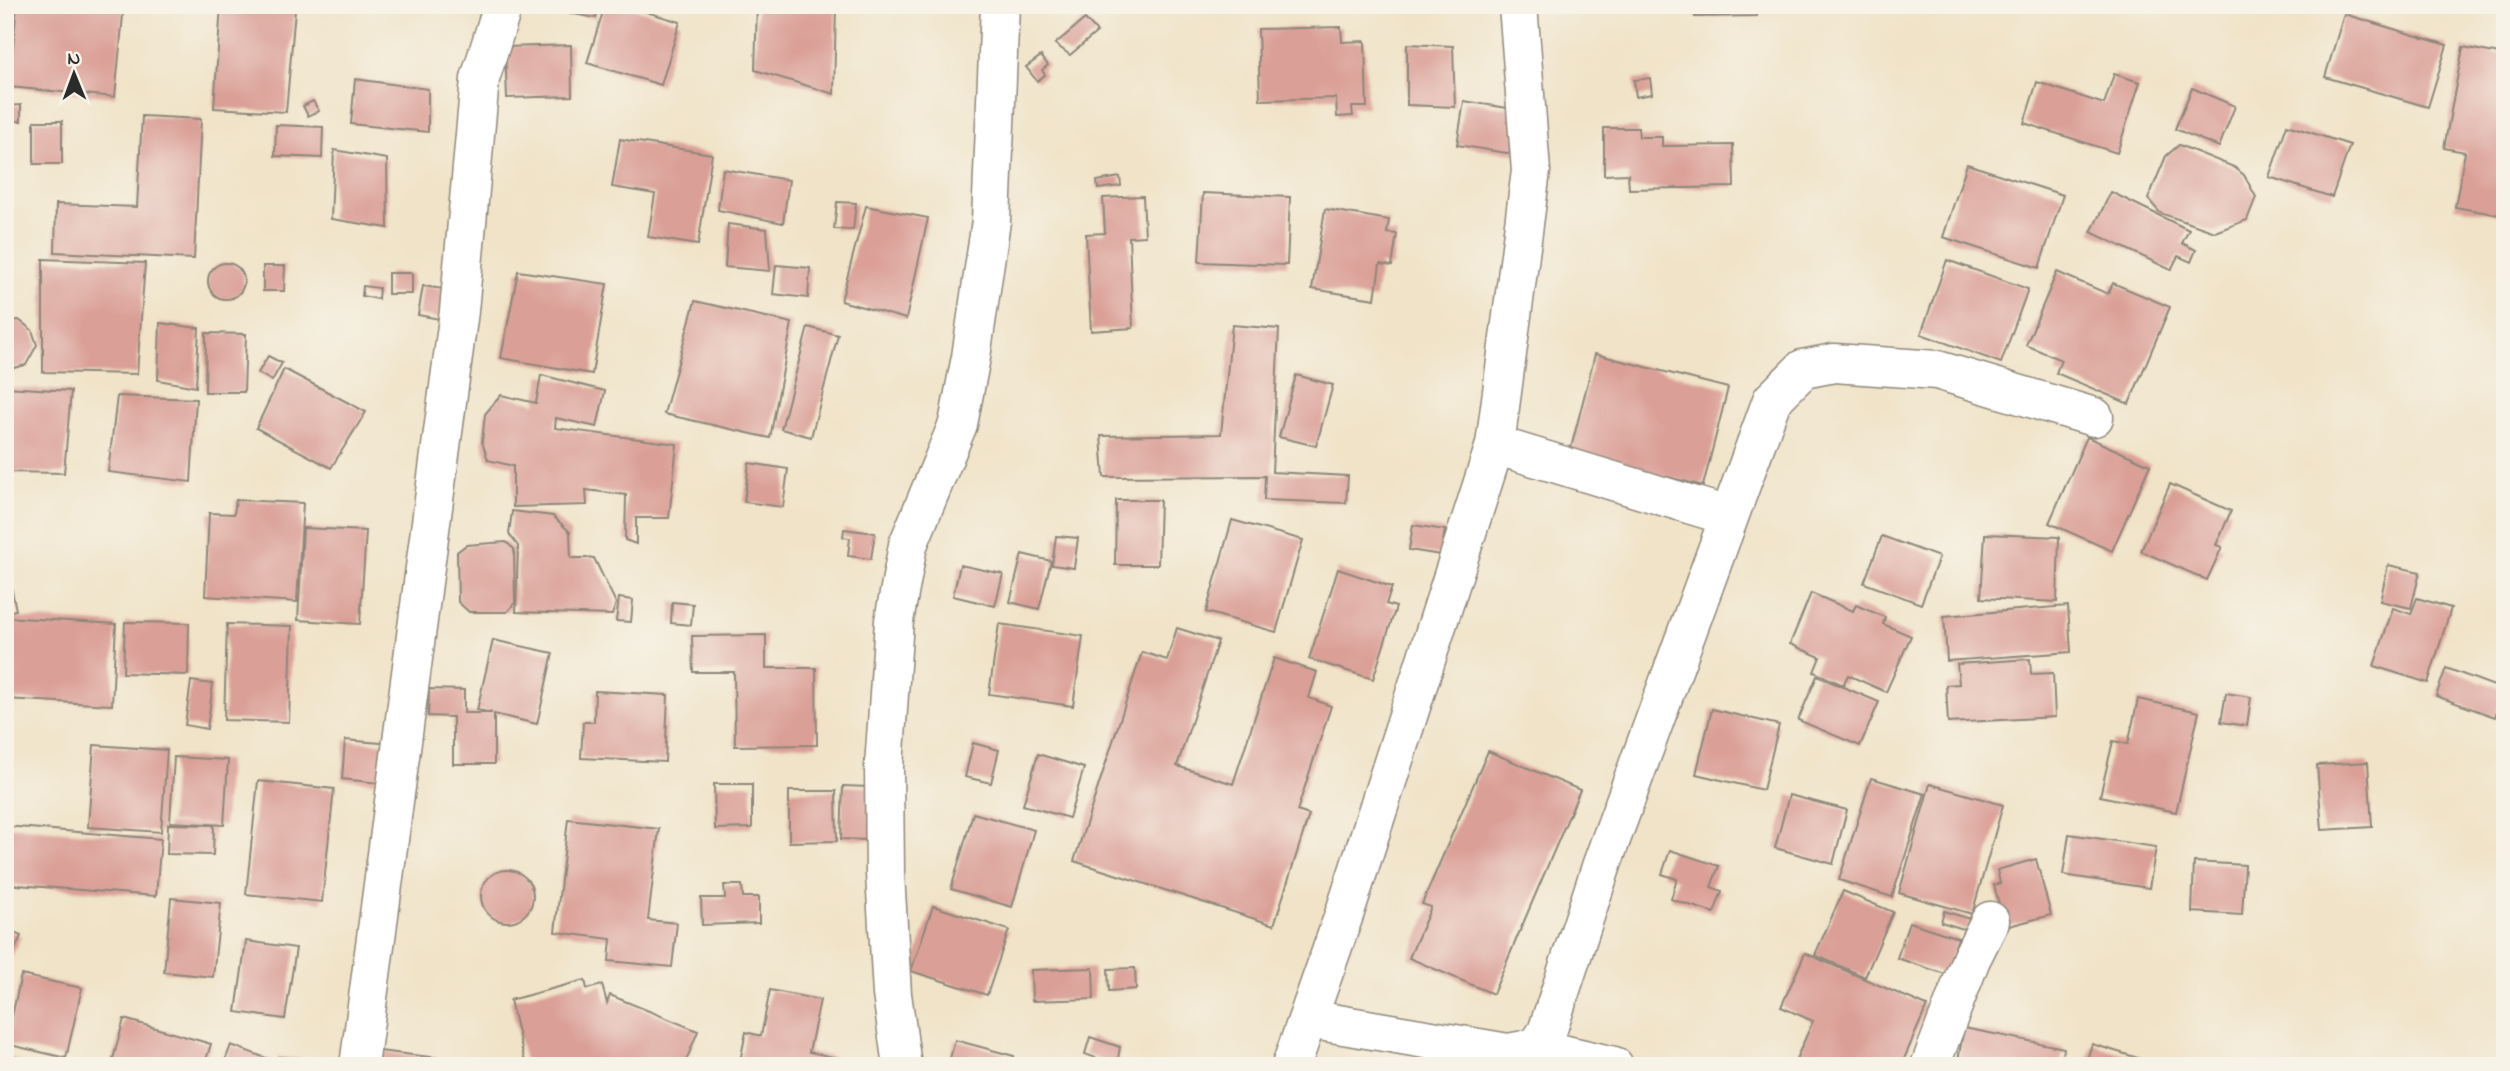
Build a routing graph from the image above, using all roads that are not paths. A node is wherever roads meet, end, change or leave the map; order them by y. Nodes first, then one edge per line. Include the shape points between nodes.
1 (503, 5) edge
2 (1000, 5) edge
3 (1518, 5) edge
4 (2094, 417) dead end
5 (1495, 444) junction
6 (1728, 516) junction
7 (1990, 921) dead end
8 (1308, 1019) junction
9 (1533, 1057) edge
10 (359, 1066) edge
11 (902, 1066) edge
12 (1291, 1066) edge
13 (1614, 1066) edge
14 (1930, 1066) edge

1 - 10 street via 480,79 459,311
2 - 11 street via 991,221 971,358 958,424 908,545 894,621 884,767 885,874 892,994
3 - 5 street via 1531,171
4 - 6 street via 1937,370 1834,363 1803,369 1772,400
5 - 6 street
5 - 8 street
6 - 9 street via 1602,864 1547,1032
7 - 14 street
8 - 9 street
8 - 12 street
9 - 13 street

